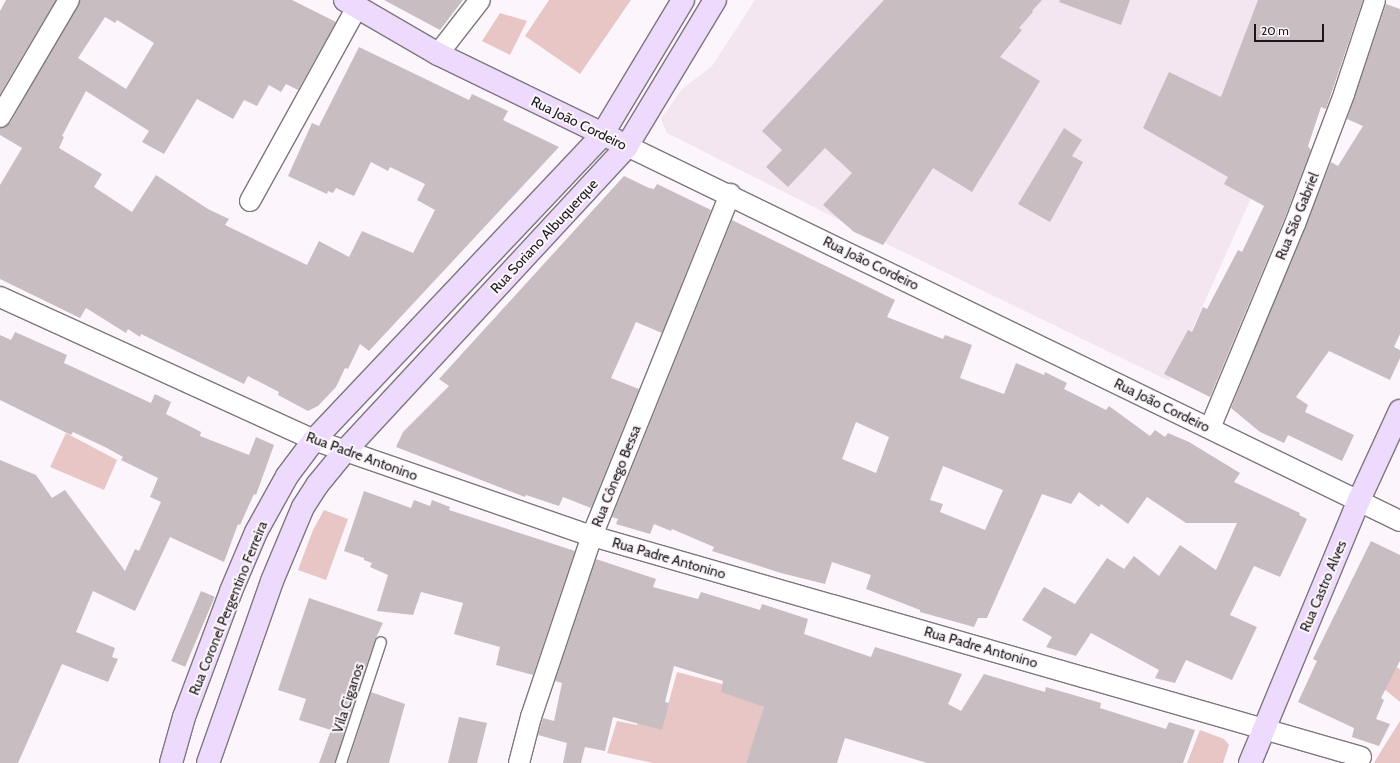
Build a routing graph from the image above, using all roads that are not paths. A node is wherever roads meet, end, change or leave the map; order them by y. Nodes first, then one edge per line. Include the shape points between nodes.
1 (69, 0) edge
2 (480, 0) edge
3 (683, 0) edge
4 (715, 0) edge
5 (1376, 0) edge
6 (351, 4) edge
7 (438, 54) junction
8 (0, 117) edge
9 (602, 134) junction
10 (627, 146) junction
11 (730, 194) junction
12 (250, 201) dead end
13 (0, 297) edge
14 (1400, 411) edge
15 (1210, 428) junction
16 (314, 440) junction
17 (345, 451) junction
18 (1359, 500) junction
19 (1400, 521) edge
20 (592, 536) junction
21 (381, 642) dead end
22 (1263, 728) junction
23 (1361, 757) dead end
24 (171, 763) edge
25 (208, 763) edge
26 (341, 763) edge
27 (519, 763) edge
28 (1250, 763) edge

1 - 8 street
2 - 7 street
3 - 9 main road, Rua Soriano Albuquerque
4 - 10 main road, Rua Soriano Albuquerque
5 - 15 street, Rua São Gabriel via 1344,94 1297,217
6 - 7 main road, Rua João Cordeiro
6 - 12 street
7 - 9 main road, Rua João Cordeiro
9 - 10 main road, Rua João Cordeiro
9 - 16 main road, Rua Soriano Albuquerque
10 - 11 street, Rua João Cordeiro
10 - 17 main road, Rua Soriano Albuquerque
11 - 15 street, Rua João Cordeiro
11 - 20 street, Rua Cônego Bessa
13 - 16 street, Rua Padre Antonino
14 - 18 main road, Rua Castro Alves
15 - 18 street, Rua João Cordeiro
16 - 17 street, Rua Padre Antonino
16 - 24 main road, Rua Coronel Pergentino Ferreira via 287,476 256,532 184,717
17 - 20 street, Rua Padre Antonino
17 - 25 main road via 318,484 292,531
18 - 19 street, Rua João Cordeiro
18 - 22 main road, Rua Castro Alves
20 - 22 street, Rua Padre Antonino
20 - 27 street, Rua Cônego Bessa via 531,717
21 - 26 lane, Vila Ciganos
22 - 23 street, Rua Padre Antonino
22 - 28 main road, Rua Castro Alves

